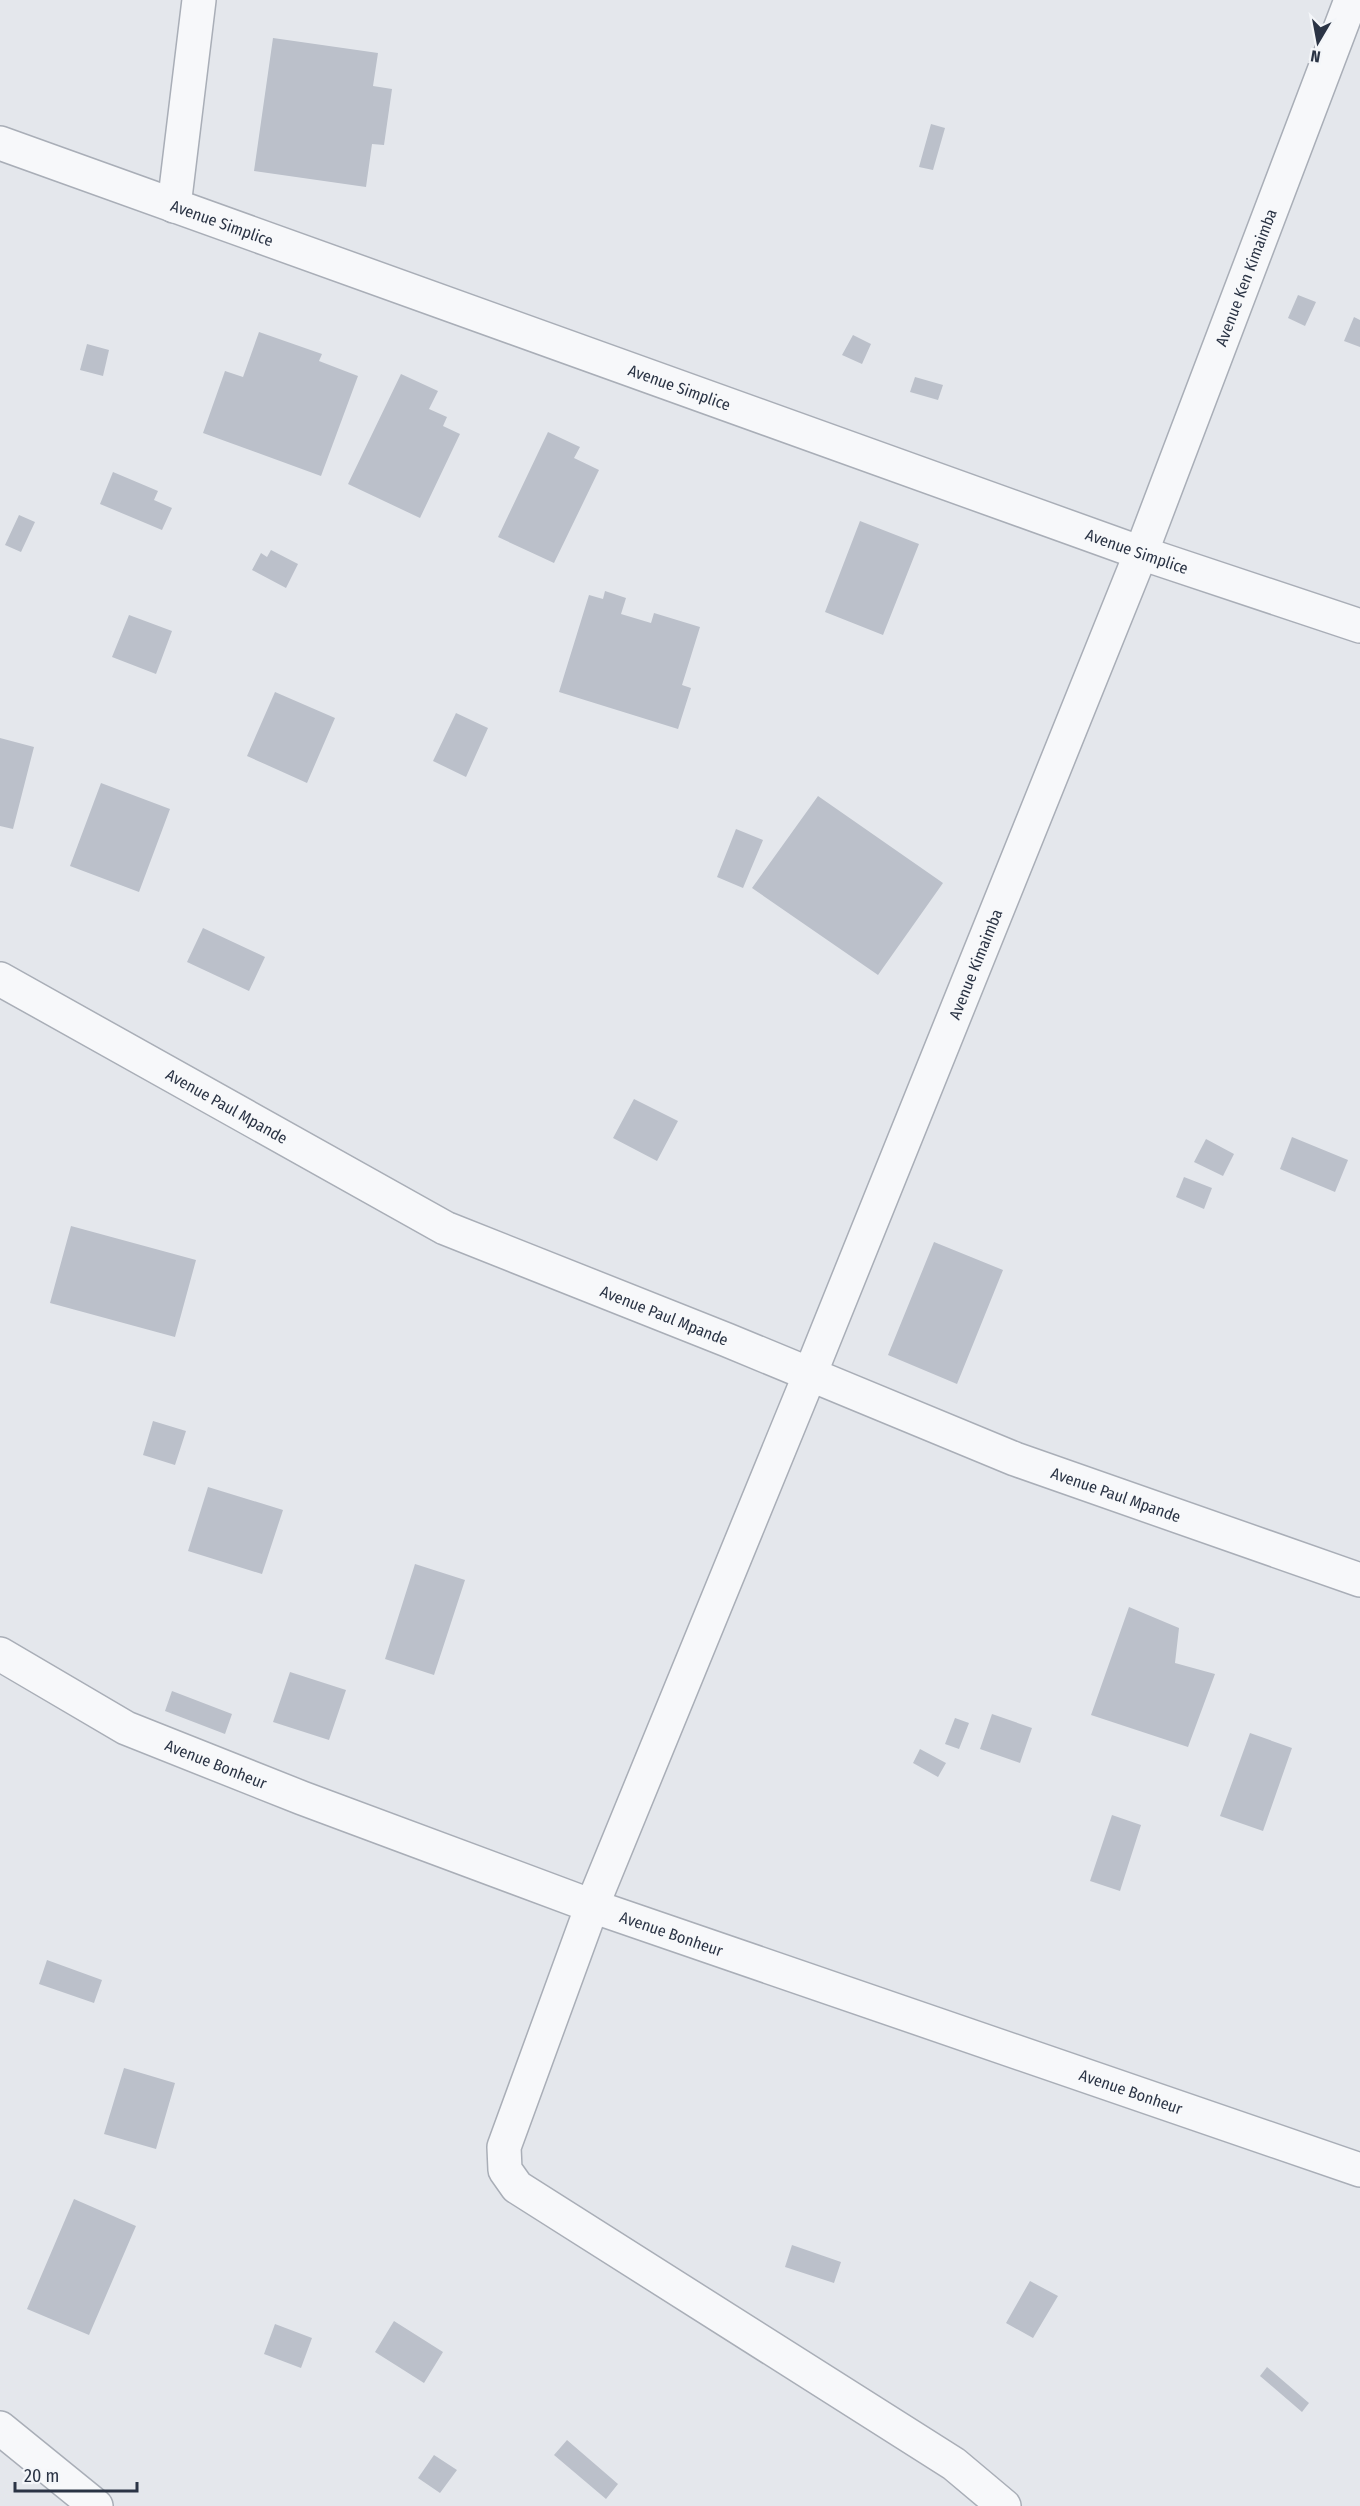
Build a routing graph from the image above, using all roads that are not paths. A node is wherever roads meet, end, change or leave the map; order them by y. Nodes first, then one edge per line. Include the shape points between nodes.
1 (199, 0) edge
2 (1351, 0) edge
3 (0, 143) edge
4 (174, 206) junction
5 (1142, 553) junction
6 (1360, 626) edge
7 (0, 979) edge
8 (810, 1374) junction
9 (1360, 1580) edge
10 (0, 1654) edge
11 (592, 1906) junction
12 (1360, 2170) edge
13 (0, 2428) edge
14 (96, 2506) edge
15 (1004, 2506) edge

1 - 4 street
2 - 5 street, Avenue Ken Kimaimba
3 - 4 street, Avenue Simplice
4 - 5 street, Avenue Simplice
5 - 6 street, Avenue Simplice
5 - 8 street, Avenue Kimaimba
7 - 8 street, Avenue Paul Mpande via 445,1228
8 - 9 street, Avenue Paul Mpande via 1015,1459
8 - 11 street, Avenue Kimaimba
10 - 11 street, Avenue Bonheur via 126,1728
11 - 12 street, Avenue Bonheur
11 - 15 street, Avenue Kimaimba via 504,2147 505,2170 517,2187 954,2464
13 - 14 street

